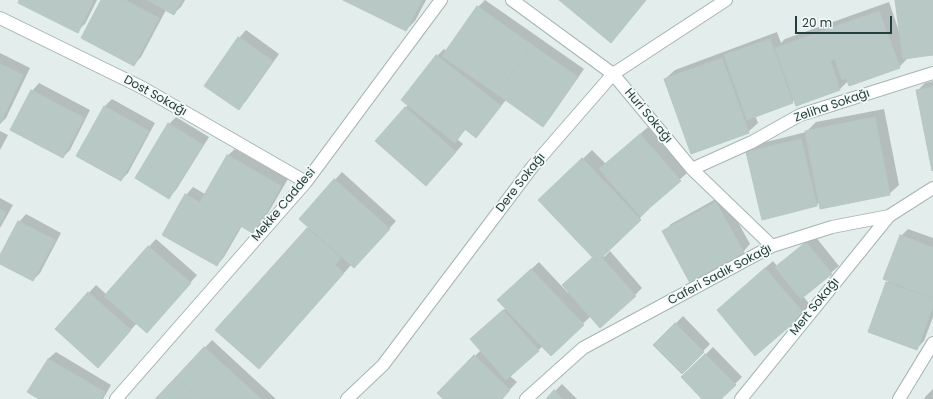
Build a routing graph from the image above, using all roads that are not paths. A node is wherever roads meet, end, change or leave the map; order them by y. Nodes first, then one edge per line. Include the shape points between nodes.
1 (440, 0) edge
2 (512, 0) edge
3 (726, 0) edge
4 (0, 18) edge
5 (933, 73) edge
6 (613, 74) junction
7 (692, 169) junction
8 (306, 182) junction
9 (933, 188) edge
10 (889, 216) junction
11 (772, 246) junction
12 (933, 343) edge
13 (116, 399) edge
14 (347, 399) edge
15 (526, 399) edge
16 (740, 399) edge
17 (899, 399) edge

1 - 8 street, Mekke Caddesi
2 - 6 street, Huri Sokağı
3 - 6 street, Dere Sokağı
4 - 8 street, Dost Sokağı via 143,88
5 - 7 street, Zeliha Sokağı via 800,115 752,142
6 - 7 street, Huri Sokağı
6 - 14 street, Dere Sokağı via 533,166 383,365
7 - 11 street, Huri Sokağı
8 - 13 street, Mekke Caddesi
9 - 10 street, Caferi Sadık Sokağı
10 - 11 street, Caferi Sadık Sokağı via 832,227
10 - 16 street, Mert Sokağı
11 - 15 street, Caferi Sadık Sokağı via 583,348
12 - 17 street

